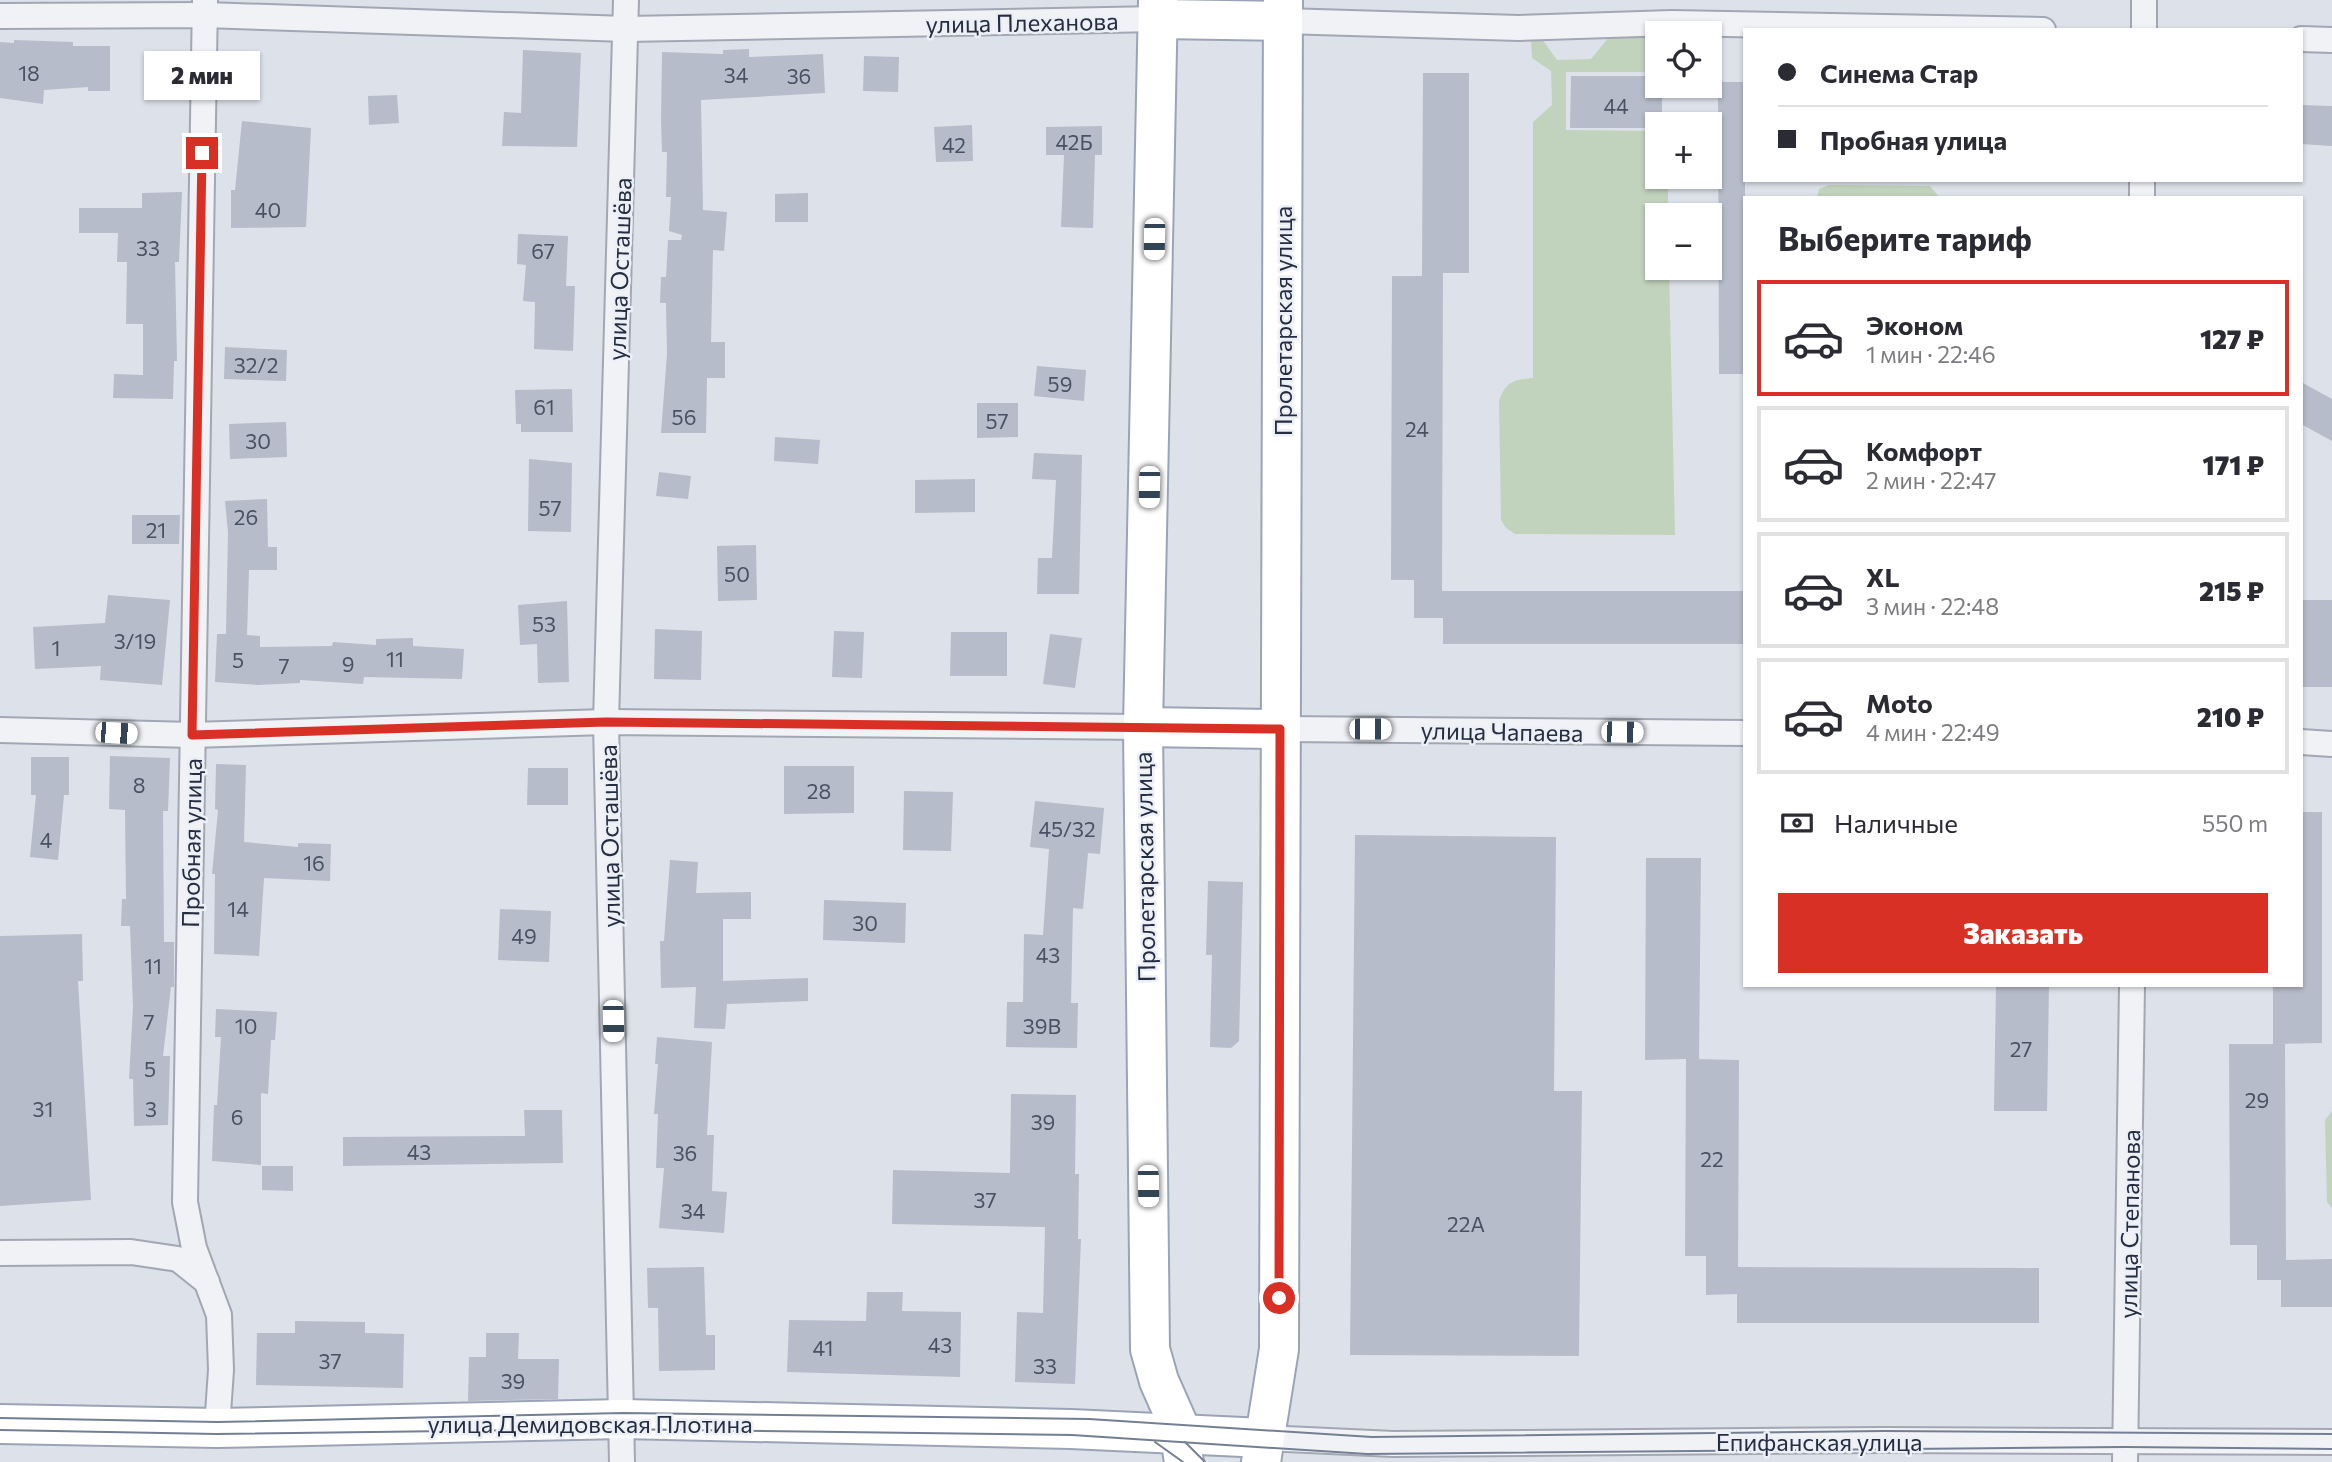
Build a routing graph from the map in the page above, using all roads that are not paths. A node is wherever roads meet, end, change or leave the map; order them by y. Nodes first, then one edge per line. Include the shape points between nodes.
1 (626, 0) edge
2 (2144, 0) edge
3 (205, 8) edge
4 (1158, 10) edge
5 (1283, 10) edge
6 (0, 16) edge
7 (1940, 28) edge
8 (2144, 28) edge
9 (626, 29) junction
10 (2303, 39) edge
11 (2332, 40) edge
12 (606, 722) junction
13 (1143, 727) junction
14 (1280, 729) junction
15 (0, 730) edge
16 (1743, 733) edge
17 (192, 735) junction
18 (2303, 743) edge
19 (2332, 744) edge
20 (2132, 987) edge
21 (0, 1253) edge
22 (207, 1282) junction
23 (623, 1419) junction
24 (0, 1424) edge
25 (217, 1428) junction
26 (2332, 1442) edge
27 (1182, 1448) edge
28 (1262, 1450) edge
29 (2125, 1451) edge
30 (622, 1462) edge

1 - 9 street, улица Осташёва
2 - 8 street
3 - 6 street, улица Плеханова
3 - 9 street, улица Плеханова
3 - 17 street, Пробная улица
4 - 5 main road, улица Плеханова
4 - 9 street, улица Плеханова
4 - 13 main road, Пролетарская улица
5 - 7 street, улица Плеханова via 1518,27 1682,23
5 - 14 main road, Пролетарская улица
9 - 12 street, улица Осташёва
10 - 11 street
12 - 13 street, улица Чапаева
12 - 17 street, улица Чапаева
12 - 23 street, улица Осташёва
13 - 14 main road, улица Чапаева
13 - 27 main road, Пролетарская улица via 1150,1349
14 - 16 street, улица Чапаева
14 - 28 main road, Пролетарская улица via 1279,1349
15 - 17 street, улица Чапаева
17 - 22 street, Пробная улица via 185,1202 194,1248
18 - 19 street
20 - 29 street, улица Степанова
21 - 22 street via 131,1252 178,1259
22 - 25 street, Пробная улица via 219,1315
23 - 25 main road, улица Демидовская Плотина
23 - 27 main road, улица Демидовская Плотина
23 - 30 street, улица Осташёва
24 - 25 main road, улица Демидовская Плотина
26 - 29 street, Епифанская улица
27 - 28 main road
28 - 29 street, Епифанская улица via 1393,1444

